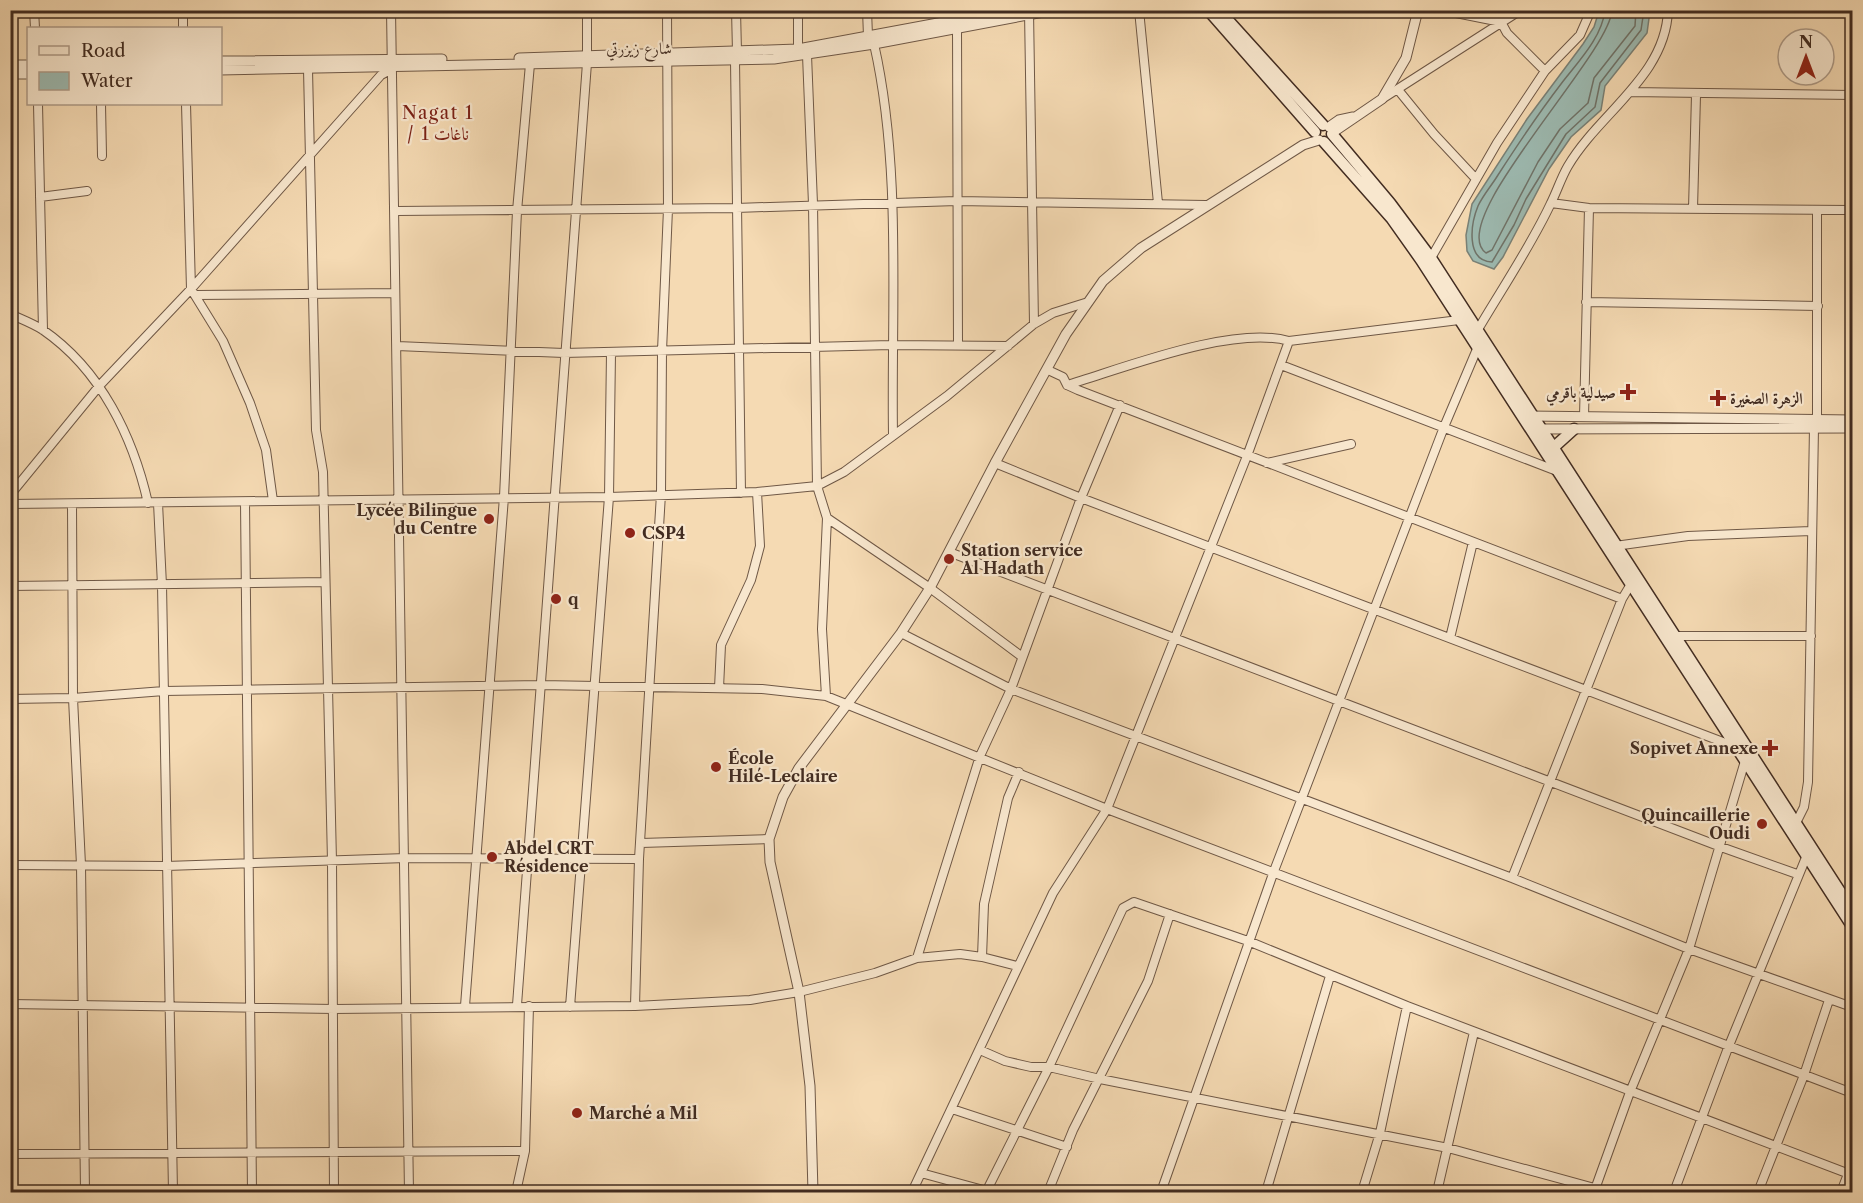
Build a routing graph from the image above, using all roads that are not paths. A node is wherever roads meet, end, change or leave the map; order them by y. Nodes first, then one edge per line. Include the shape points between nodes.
1 (34, 10) edge
2 (183, 10) edge
3 (391, 10) edge
4 (587, 10) edge
5 (667, 10) edge
6 (736, 10) edge
7 (798, 10) edge
8 (867, 10) edge
9 (950, 10) edge
10 (1008, 10) edge
11 (1053, 10) edge
12 (1139, 10) edge
13 (1208, 10) edge
14 (1220, 10) edge
15 (1418, 10) edge
16 (1441, 10) edge
17 (1521, 10) edge
18 (1592, 10) edge
19 (1668, 10) edge
20 (1029, 13) edge
21 (1501, 22) junction
22 (953, 24) junction
23 (35, 27) edge
24 (183, 27) edge
25 (871, 40) junction
26 (798, 49) junction
27 (807, 55) junction
28 (736, 57) junction
29 (668, 58) junction
30 (587, 60) junction
31 (222, 61) edge
32 (27, 64) edge
33 (392, 64) junction
34 (530, 64) junction
35 (10, 65) edge
36 (308, 69) junction
37 (222, 70) edge
38 (1545, 71) junction
39 (10, 74) edge
40 (27, 74) edge
41 (1399, 91) junction
42 (1630, 92) junction
43 (1696, 95) junction
44 (1852, 95) edge
45 (1382, 99) junction
46 (38, 105) edge
47 (101, 105) edge
48 (186, 105) edge
49 (1323, 133) junction
50 (310, 155) junction
51 (102, 156) dead end
52 (1476, 179) junction
53 (87, 191) dead end
54 (40, 197) junction
55 (957, 201) junction
56 (892, 202) junction
57 (1033, 202) junction
58 (1158, 203) junction
59 (1551, 203) junction
60 (813, 204) junction
61 (1206, 205) junction
62 (736, 208) junction
63 (1589, 208) junction
64 (668, 209) junction
65 (1693, 209) junction
66 (576, 210) junction
67 (1852, 210) edge
68 (396, 211) junction
69 (517, 211) junction
70 (1816, 211) junction
71 (1431, 258) junction
72 (194, 292) junction
73 (395, 293) junction
74 (315, 294) junction
75 (1586, 302) junction
76 (1085, 303) junction
77 (1818, 306) junction
78 (10, 314) edge
79 (1459, 320) junction
80 (1034, 324) junction
81 (43, 330) junction
82 (1477, 331) junction
83 (1289, 340) junction
84 (891, 345) junction
85 (958, 345) junction
86 (397, 346) junction
87 (1008, 346) junction
88 (815, 347) junction
89 (738, 350) junction
90 (1477, 350) junction
91 (662, 351) junction
92 (512, 352) junction
93 (564, 353) junction
94 (611, 353) junction
95 (1281, 365) junction
96 (1048, 370) junction
97 (100, 385) junction
98 (1067, 385) junction
99 (1120, 405) junction
100 (1528, 416) junction
101 (1584, 417) junction
102 (1852, 420) edge
103 (1815, 424) junction
104 (1444, 427) junction
105 (1852, 428) edge
106 (1535, 429) junction
107 (1575, 429) junction
108 (893, 435) junction
109 (1351, 444) dead end
110 (1553, 448) junction
111 (1247, 456) junction
112 (995, 463) junction
113 (1266, 464) junction
114 (1559, 472) junction
115 (817, 486) junction
116 (757, 492) junction
117 (741, 493) junction
118 (661, 494) junction
119 (10, 495) edge
120 (555, 496) junction
121 (504, 497) junction
122 (609, 497) junction
123 (1081, 498) junction
124 (400, 499) junction
125 (322, 500) junction
126 (273, 501) junction
127 (245, 502) junction
128 (148, 503) junction
129 (158, 503) junction
130 (10, 504) edge
131 (72, 505) junction
132 (1409, 517) junction
133 (827, 518) junction
134 (1811, 531) junction
135 (1473, 542) junction
136 (1615, 546) junction
137 (1210, 547) junction
138 (949, 552) junction
139 (325, 582) junction
140 (245, 583) junction
141 (1631, 584) junction
142 (73, 585) junction
143 (162, 585) junction
144 (10, 586) edge
145 (1047, 587) junction
146 (930, 588) junction
147 (1622, 599) junction
148 (1375, 610) junction
149 (901, 633) junction
150 (1674, 636) junction
151 (1811, 636) junction
152 (1176, 637) junction
153 (1450, 638) junction
154 (1021, 656) junction
155 (541, 685) junction
156 (595, 686) junction
157 (327, 687) junction
158 (403, 687) junction
159 (489, 687) junction
160 (651, 687) junction
161 (719, 688) junction
162 (1011, 688) junction
163 (245, 689) junction
164 (1588, 689) junction
165 (164, 691) junction
166 (826, 696) junction
167 (73, 698) junction
168 (10, 699) edge
169 (1340, 702) junction
170 (847, 705) junction
171 (1139, 735) junction
172 (1736, 747) junction
173 (980, 756) junction
174 (1745, 761) junction
175 (1019, 772) junction
176 (1551, 782) junction
177 (1302, 800) junction
178 (1107, 809) junction
179 (1796, 823) junction
180 (769, 839) junction
181 (641, 843) junction
182 (1721, 847) junction
183 (1807, 855) junction
184 (406, 858) junction
185 (582, 859) junction
186 (639, 859) junction
187 (475, 860) junction
188 (528, 860) junction
189 (332, 861) junction
190 (249, 864) junction
191 (10, 865) edge
192 (81, 865) junction
193 (166, 866) junction
194 (1274, 871) junction
195 (1797, 874) junction
196 (1512, 878) junction
197 (1852, 910) edge
198 (1170, 914) junction
199 (1852, 926) edge
200 (1248, 941) junction
201 (1689, 949) junction
202 (982, 957) junction
203 (917, 958) junction
204 (1017, 966) junction
205 (1759, 973) junction
206 (1330, 976) junction
207 (799, 992) junction
208 (1829, 1000) junction
209 (82, 1003) junction
210 (10, 1004) edge
211 (517, 1005) junction
212 (169, 1006) junction
213 (250, 1006) junction
214 (465, 1006) junction
215 (529, 1006) junction
216 (635, 1006) junction
217 (1407, 1006) junction
218 (570, 1007) junction
219 (1852, 1007) edge
220 (408, 1008) junction
221 (334, 1009) junction
222 (1660, 1020) junction
223 (1474, 1032) junction
224 (1728, 1048) junction
225 (980, 1050) junction
226 (1049, 1067) junction
227 (1804, 1075) junction
228 (1100, 1080) junction
229 (1630, 1092) junction
230 (1852, 1093) edge
231 (1193, 1098) junction
232 (952, 1109) junction
233 (1288, 1115) junction
234 (1701, 1118) junction
235 (1017, 1132) junction
236 (1380, 1134) junction
237 (1774, 1146) junction
238 (1066, 1147) junction
239 (1448, 1148) junction
240 (525, 1152) junction
241 (333, 1153) junction
242 (408, 1153) junction
243 (10, 1154) edge
244 (172, 1154) junction
245 (252, 1154) junction
246 (84, 1155) junction
247 (921, 1173) junction
248 (1850, 1174) edge
249 (1595, 1190) edge
250 (85, 1192) edge
251 (173, 1192) edge
252 (252, 1192) edge
253 (334, 1192) edge
254 (409, 1192) edge
255 (516, 1192) edge
256 (813, 1192) edge
257 (912, 1192) edge
258 (987, 1192) edge
259 (1048, 1192) edge
260 (1161, 1192) edge
261 (1266, 1192) edge
262 (1362, 1192) edge
263 (1437, 1192) edge
264 (1610, 1192) edge
265 (1674, 1192) edge
266 (1758, 1192) edge
267 (1841, 1192) edge

1 - 23 street
2 - 24 street
3 - 33 street
4 - 30 street
5 - 29 street
6 - 28 street
7 - 26 street
8 - 25 street
9 - 22 street
10 - 22 street, شارع زيزرتي
11 - 20 street, شارع زيزرتي
12 - 58 street
13 - 49 main road
14 - 49 main road
15 - 45 street via 1406,58
16 - 21 street
17 - 21 street
18 - 38 street via 1580,35
19 - 42 street via 1660,49
20 - 22 street, شارع زيزرتي
20 - 57 street
21 - 38 street
21 - 41 street
22 - 25 street, شارع زيزرتي
22 - 55 street
25 - 26 street, شارع زيزرتي
25 - 27 street, شارع زيزرتي
25 - 56 street via 884,106
26 - 28 street, شارع زيزرتي
27 - 28 street, شارع زيزرتي
27 - 60 street
28 - 29 street, شارع زيزرتي
28 - 62 street
29 - 30 street, شارع زيزرتي
29 - 64 street
30 - 33 street, شارع زيزرتي
30 - 34 street, شارع زيزرتي
30 - 66 street
31 - 33 street, شارع زيزرتي
32 - 35 street
33 - 34 street, شارع زيزرتي
33 - 36 street, شارع زيزرتي
33 - 50 street
33 - 68 street
34 - 69 street
36 - 37 street, شارع زيزرتي
36 - 50 street
38 - 52 street
39 - 40 street
41 - 45 street
41 - 52 street
42 - 43 street
42 - 59 street via 1591,133 1569,165
43 - 44 street
43 - 65 street
45 - 49 street
46 - 54 street
47 - 51 street
48 - 72 street
49 - 61 street
49 - 71 main road via 1390,203
49 - 79 main road via 1392,219
50 - 72 street
50 - 74 street
52 - 71 street
53 - 54 street
54 - 81 street
55 - 56 street
55 - 57 street
55 - 85 street
56 - 60 street
56 - 84 street
57 - 58 street
57 - 80 street
58 - 61 street
59 - 63 street
59 - 82 street
60 - 62 street
60 - 88 street
61 - 76 street via 1119,266
62 - 64 street
62 - 89 street
63 - 65 street
63 - 75 street
64 - 66 street
64 - 91 street
65 - 70 street
66 - 69 street
66 - 93 street
67 - 70 street
68 - 69 street
68 - 73 street
69 - 92 street
70 - 77 street
71 - 82 main road
72 - 74 street
72 - 97 street
72 - 126 street via 223,341 250,403 266,450
73 - 74 street
73 - 86 street
74 - 125 street via 316,430 323,472
75 - 77 street
75 - 101 street
76 - 80 street
76 - 96 street
77 - 103 street
78 - 81 street
79 - 83 street
79 - 90 main road
80 - 87 street
81 - 97 street
82 - 100 main road
83 - 95 street
83 - 98 street via 1226,339
84 - 85 street
84 - 88 street
84 - 108 street
85 - 87 street
86 - 92 street
86 - 124 street
87 - 108 street
88 - 89 street
88 - 115 street
89 - 91 street
89 - 117 street
90 - 100 main road
90 - 104 street
91 - 94 street
91 - 118 street
92 - 93 street
92 - 121 street
93 - 94 street
93 - 120 street
94 - 122 street
95 - 104 street
95 - 111 street
96 - 98 street via 1063,377
96 - 112 street
97 - 119 street
97 - 128 street via 129,441
98 - 99 street
99 - 111 street
99 - 123 street
100 - 101 street
100 - 106 main road
101 - 103 street
102 - 103 street
103 - 105 street
103 - 107 street
103 - 134 street
104 - 114 street
104 - 132 street
106 - 107 street
106 - 110 main road
106 - 114 main road
107 - 110 main road
108 - 115 street via 844,472
109 - 113 street
110 - 136 main road
111 - 113 street
111 - 137 street
112 - 123 street
112 - 138 street
113 - 132 street
114 - 141 main road
115 - 116 street
115 - 133 street
116 - 117 street
116 - 161 street via 760,546 751,580 722,645
117 - 118 street
118 - 122 street
118 - 160 street
120 - 121 street
120 - 122 street
120 - 155 street
121 - 124 street
121 - 159 street
122 - 156 street
123 - 137 street
123 - 145 street
124 - 125 street
124 - 158 street
125 - 126 street
125 - 139 street
126 - 127 street
127 - 129 street
127 - 140 street
128 - 129 street
128 - 131 street
129 - 143 street
130 - 131 street
131 - 142 street
132 - 135 street
132 - 148 street
133 - 146 street
133 - 166 street via 822,629
134 - 136 street via 1688,536
134 - 151 street
135 - 147 street
135 - 153 street
136 - 150 main road
137 - 148 street
137 - 152 street
138 - 145 street
138 - 146 street
139 - 140 street
139 - 157 street
140 - 143 street
140 - 163 street
141 - 147 street
141 - 172 main road
142 - 143 street
142 - 144 street
142 - 167 street
143 - 165 street
145 - 152 street
145 - 154 street
146 - 149 street
146 - 154 street
147 - 164 street
148 - 153 street
148 - 169 street
149 - 162 street
149 - 170 street
150 - 151 street
150 - 179 main road
151 - 179 street via 1808,782 1804,807
152 - 169 street
152 - 171 street
153 - 164 street
154 - 162 street
155 - 156 street
155 - 159 street
155 - 188 street
156 - 160 street
156 - 185 street
157 - 158 street
157 - 163 street
157 - 189 street
158 - 159 street
158 - 184 street
159 - 187 street
160 - 161 street
160 - 181 street
161 - 166 street
162 - 171 street
162 - 173 street
163 - 165 street
163 - 190 street
164 - 172 street
164 - 176 street
165 - 167 street
165 - 193 street
166 - 170 street
167 - 168 street
167 - 192 street
169 - 176 street
169 - 177 street
170 - 173 street
170 - 180 street via 792,779
171 - 177 street
171 - 178 street
172 - 174 main road
173 - 175 street
173 - 203 street
174 - 182 street
174 - 183 main road
175 - 178 street
175 - 202 street via 1008,798 984,904
176 - 182 street
176 - 196 street
177 - 194 street
177 - 196 street
178 - 194 street
178 - 204 street via 1053,893
179 - 197 main road
180 - 181 street
180 - 207 street via 770,862
181 - 186 street
182 - 195 street
182 - 201 street
183 - 195 street
183 - 199 main road
184 - 187 street
184 - 189 street
184 - 220 street
185 - 186 street
185 - 188 street
185 - 218 street
186 - 216 street
187 - 188 street
187 - 214 street
188 - 211 street
189 - 190 street
189 - 221 street
190 - 193 street
190 - 213 street
191 - 192 street
192 - 193 street
192 - 209 street
193 - 212 street
194 - 200 street
194 - 222 street
195 - 205 street
196 - 201 street
198 - 200 street
198 - 226 street via 1134,902 1123,908
198 - 228 street via 1148,981
200 - 206 street
200 - 231 street
201 - 205 street
201 - 222 street
202 - 203 street via 960,954
202 - 204 street
203 - 207 street via 876,973
204 - 225 street
205 - 208 street
205 - 224 street
206 - 217 street
206 - 233 street
207 - 216 street via 750,1000
207 - 256 street via 810,1086
208 - 219 street
208 - 227 street
209 - 210 street
209 - 212 street
209 - 246 street
211 - 214 street
211 - 215 street
212 - 213 street
212 - 244 street
213 - 221 street
213 - 245 street
214 - 220 street
215 - 218 street
215 - 240 street
216 - 218 street
217 - 223 street
217 - 236 street
220 - 221 street
220 - 242 street
221 - 241 street
222 - 224 street
222 - 229 street
223 - 229 street
223 - 239 street
224 - 227 street
224 - 234 street
225 - 226 street via 1005,1061
225 - 232 street
226 - 228 street
226 - 235 street
227 - 230 street
227 - 237 street
228 - 231 street
228 - 238 street
229 - 234 street
229 - 249 street
231 - 233 street
231 - 260 street
232 - 235 street
232 - 247 street
233 - 236 street
233 - 261 street
234 - 237 street
234 - 265 street
235 - 238 street
235 - 258 street
236 - 239 street
236 - 262 street
237 - 248 street
237 - 266 street
238 - 259 street
239 - 249 street
239 - 263 street
240 - 242 street
240 - 255 street
241 - 242 street
241 - 245 street
241 - 253 street
242 - 254 street
243 - 246 street
244 - 245 street
244 - 246 street
244 - 251 street
245 - 252 street
246 - 250 street
247 - 257 street
247 - 258 street
248 - 267 street
249 - 264 street

